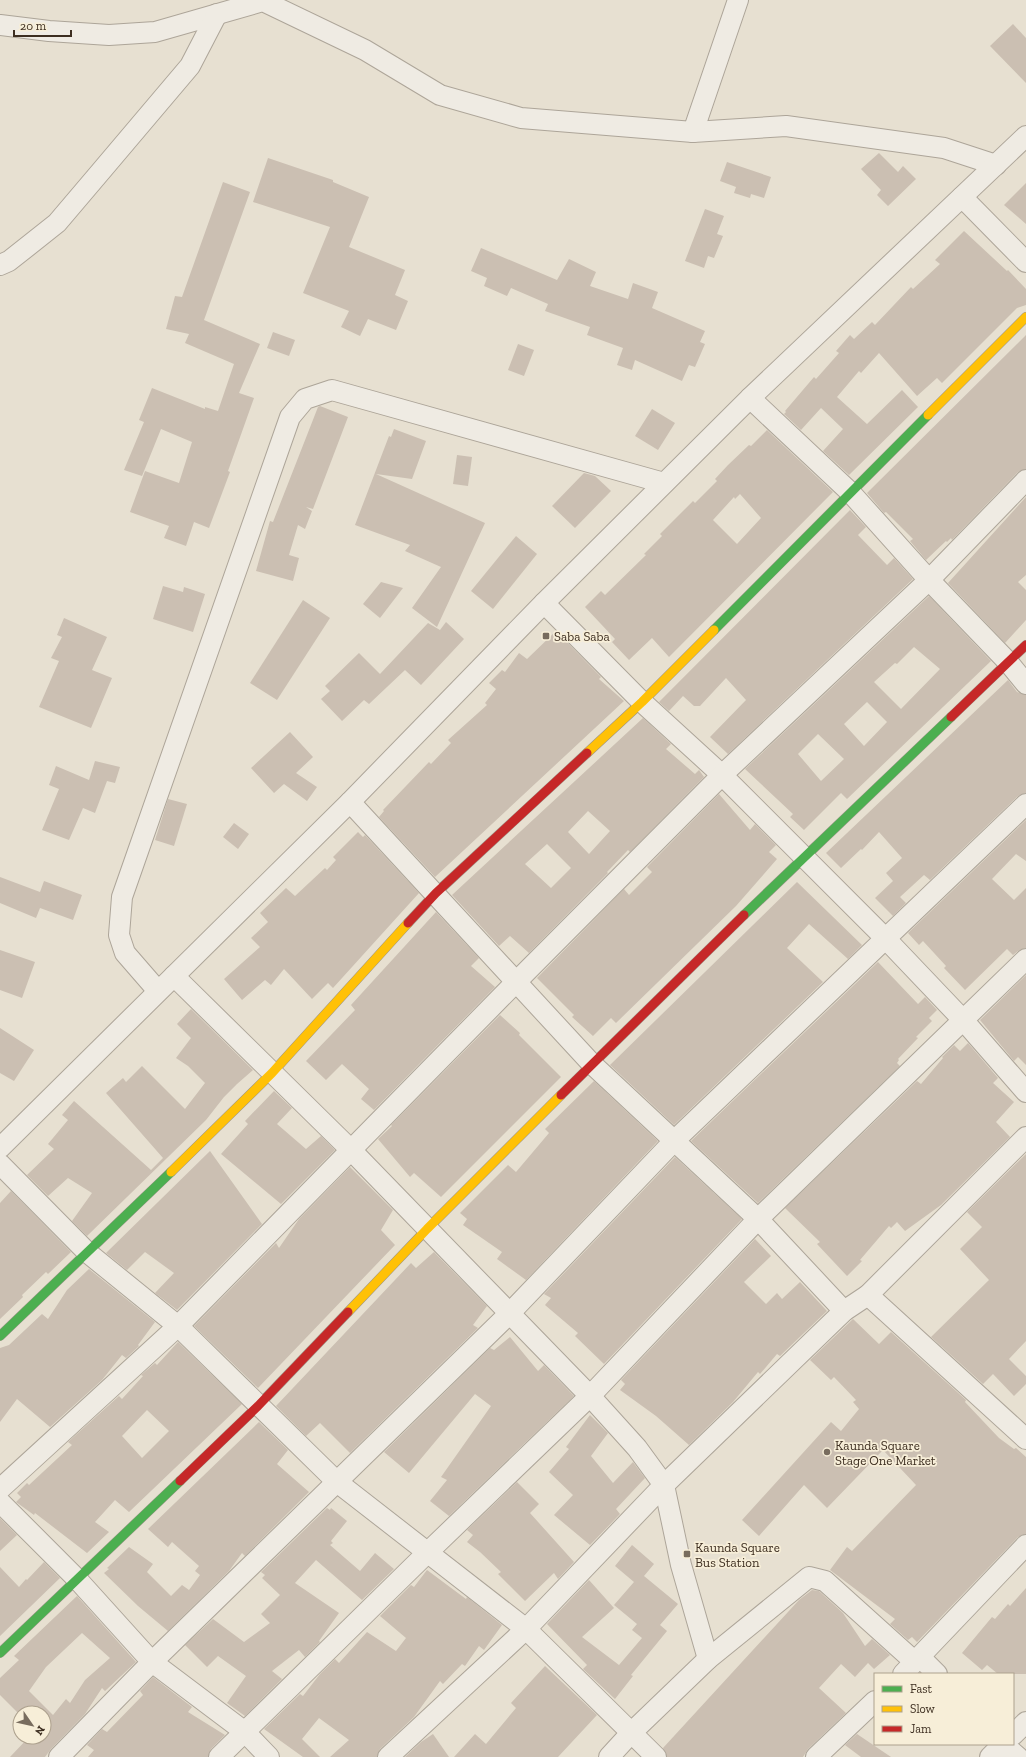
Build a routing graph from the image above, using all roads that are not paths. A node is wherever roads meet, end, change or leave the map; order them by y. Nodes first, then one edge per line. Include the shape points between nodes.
1 (738, 0) edge
2 (263, 1) edge
3 (217, 14) junction
4 (0, 25) edge
5 (693, 132) junction
6 (1026, 136) edge
7 (996, 165) junction
8 (962, 197) junction
9 (1026, 262) edge
10 (0, 265) edge
11 (1026, 317) edge
12 (750, 398) junction
13 (1026, 480) edge
14 (664, 483) junction
15 (850, 492) junction
16 (929, 580) junction
17 (544, 604) junction
18 (1026, 645) edge
19 (1008, 662) junction
20 (1026, 684) edge
21 (642, 702) junction
22 (722, 775) junction
23 (350, 802) junction
24 (1026, 804) edge
25 (804, 857) junction
26 (436, 893) junction
27 (885, 938) junction
28 (1026, 959) edge
29 (174, 976) junction
30 (516, 982) junction
31 (158, 991) junction
32 (964, 1021) junction
33 (592, 1064) junction
34 (272, 1073) junction
35 (1026, 1092) edge
36 (1026, 1137) edge
37 (674, 1141) junction
38 (0, 1148) edge
39 (351, 1150) junction
40 (0, 1164) edge
41 (758, 1219) junction
42 (427, 1228) junction
43 (88, 1253) junction
44 (868, 1295) junction
45 (844, 1311) junction
46 (509, 1314) junction
47 (178, 1326) junction
48 (0, 1336) edge
49 (590, 1396) junction
50 (258, 1406) junction
51 (1026, 1439) edge
52 (338, 1482) junction
53 (664, 1485) junction
54 (0, 1489) edge
55 (0, 1502) edge
56 (1026, 1545) edge
57 (427, 1553) junction
58 (77, 1579) junction
59 (526, 1629) junction
60 (0, 1653) edge
61 (708, 1659) junction
62 (152, 1662) junction
63 (913, 1664) edge
64 (935, 1673) edge
65 (874, 1702) edge
66 (1026, 1722) edge
67 (245, 1732) junction
68 (631, 1733) junction
69 (1014, 1734) edge
70 (1002, 1745) edge
71 (1004, 1745) edge
72 (59, 1757) edge
73 (219, 1757) edge
74 (268, 1757) edge
75 (388, 1757) edge
76 (609, 1757) edge
77 (656, 1757) edge
78 (816, 1757) edge
79 (990, 1757) edge
80 (1018, 1757) edge

1 - 5 street
2 - 3 street
2 - 5 street via 365,50 440,95 521,118
3 - 4 street via 155,32 109,35
3 - 10 street via 190,66 57,223 9,261
5 - 7 street via 786,126 944,148
6 - 7 street
7 - 8 street
8 - 9 street
8 - 12 street
11 - 15 street
12 - 14 street
12 - 15 street
13 - 16 street
14 - 17 street
14 - 31 street via 332,390 305,398 290,417 122,896 119,935 126,953
15 - 16 street
15 - 21 street
16 - 19 street
16 - 22 street
17 - 21 street
17 - 23 street
18 - 19 street
19 - 20 street
19 - 25 street
21 - 22 street
21 - 26 street
22 - 25 street
22 - 30 street
23 - 26 street
23 - 29 street
24 - 27 street
25 - 27 street
25 - 33 street
26 - 30 street
26 - 34 street
27 - 32 street
27 - 37 street
28 - 32 street
29 - 31 street
29 - 34 street
30 - 33 street
30 - 39 street
31 - 38 street
32 - 35 street
32 - 41 street
33 - 37 street
33 - 42 street
34 - 39 street
34 - 43 street
36 - 44 street
37 - 41 street
37 - 46 street
39 - 42 street
39 - 47 street
40 - 43 street
41 - 45 street
41 - 49 street
42 - 46 street
42 - 50 street
43 - 47 street
43 - 48 street
44 - 45 street
44 - 51 street
45 - 53 street
46 - 49 street
46 - 52 street
47 - 50 street
47 - 54 street
49 - 53 street via 637,1448
49 - 57 street
50 - 52 street
50 - 58 street
52 - 57 street
52 - 62 street
53 - 59 street
53 - 61 street via 681,1565
55 - 58 street
56 - 63 street
57 - 59 street
57 - 67 street
58 - 60 street
58 - 62 street
59 - 68 street
59 - 75 street
61 - 63 street via 809,1577 825,1581
61 - 68 street
62 - 67 street
62 - 72 street
63 - 64 street
65 - 78 street
66 - 69 street
67 - 73 street
67 - 74 street
68 - 76 street
68 - 77 street
70 - 79 street
71 - 80 street

